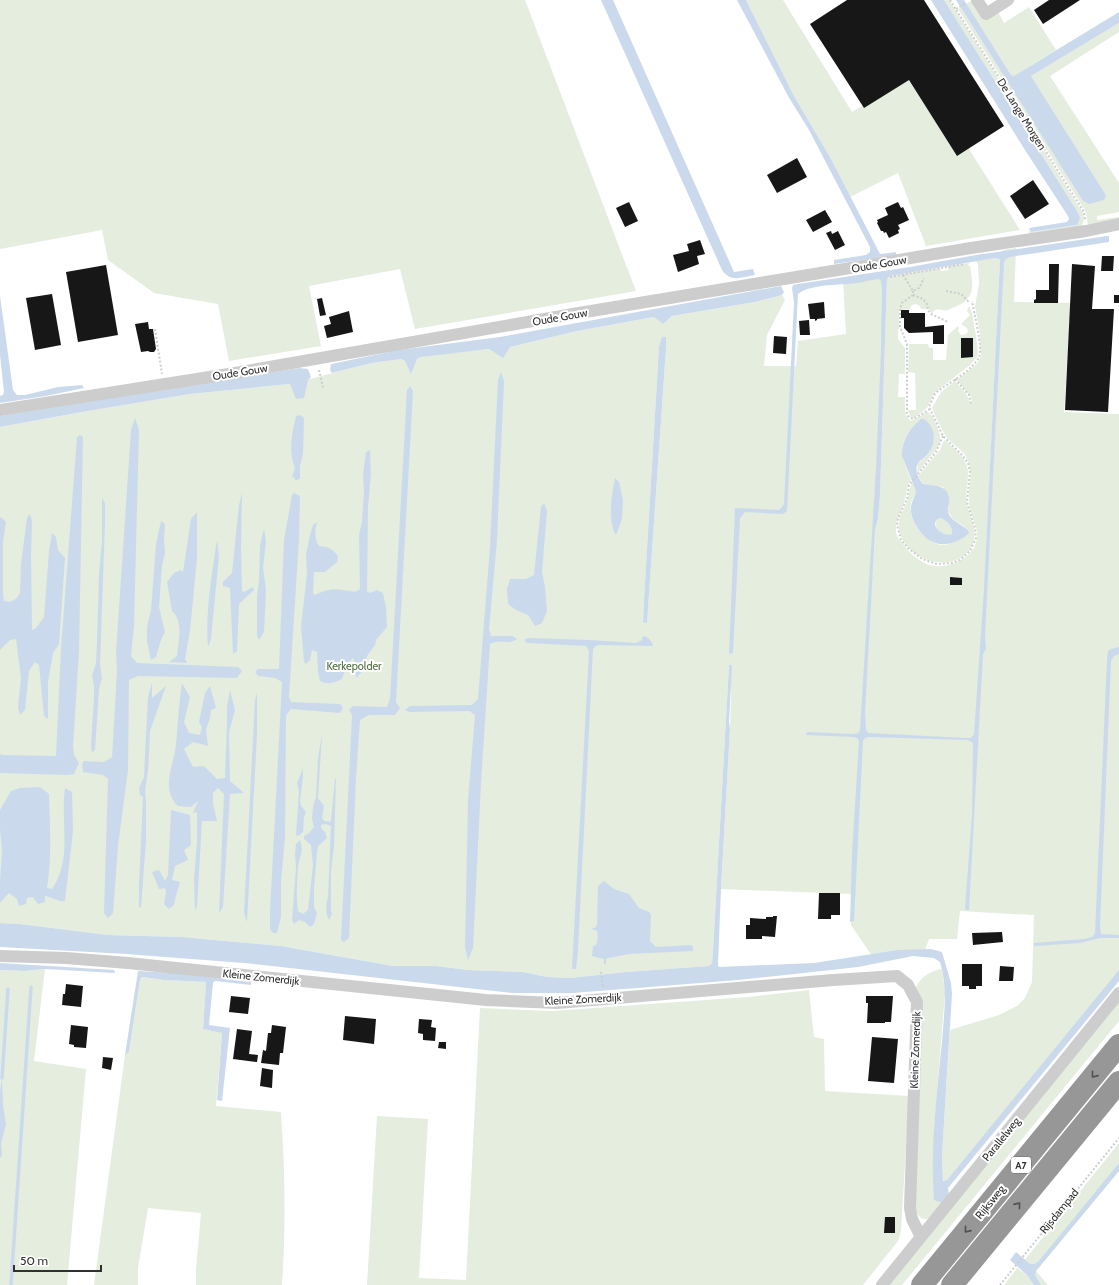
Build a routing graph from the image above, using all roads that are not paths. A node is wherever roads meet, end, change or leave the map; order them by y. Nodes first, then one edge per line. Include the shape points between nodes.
1 (1008, 0) edge
2 (972, 1) edge
3 (1119, 224) edge
4 (0, 410) edge
5 (0, 956) edge
6 (1119, 993) edge
7 (1119, 1045) edge
8 (1119, 1082) edge
9 (993, 1235) junction
10 (921, 1237) junction
11 (882, 1285) edge
12 (922, 1285) edge
13 (952, 1285) edge
14 (970, 1285) edge

1 - 2 street via 986,14
3 - 4 street, Oude Gouw
5 - 10 street, Kleine Zomerdijk via 128,963 486,1000 557,1003 897,976 908,985 917,1002 910,1208
6 - 10 street, Parallelweg
7 -> 12 highway, Rijksweg / A7
9 -> 8 highway, A7
9 - 13 highway, A7
9 - 14 highway, A7
10 - 11 street, Parallelweg

